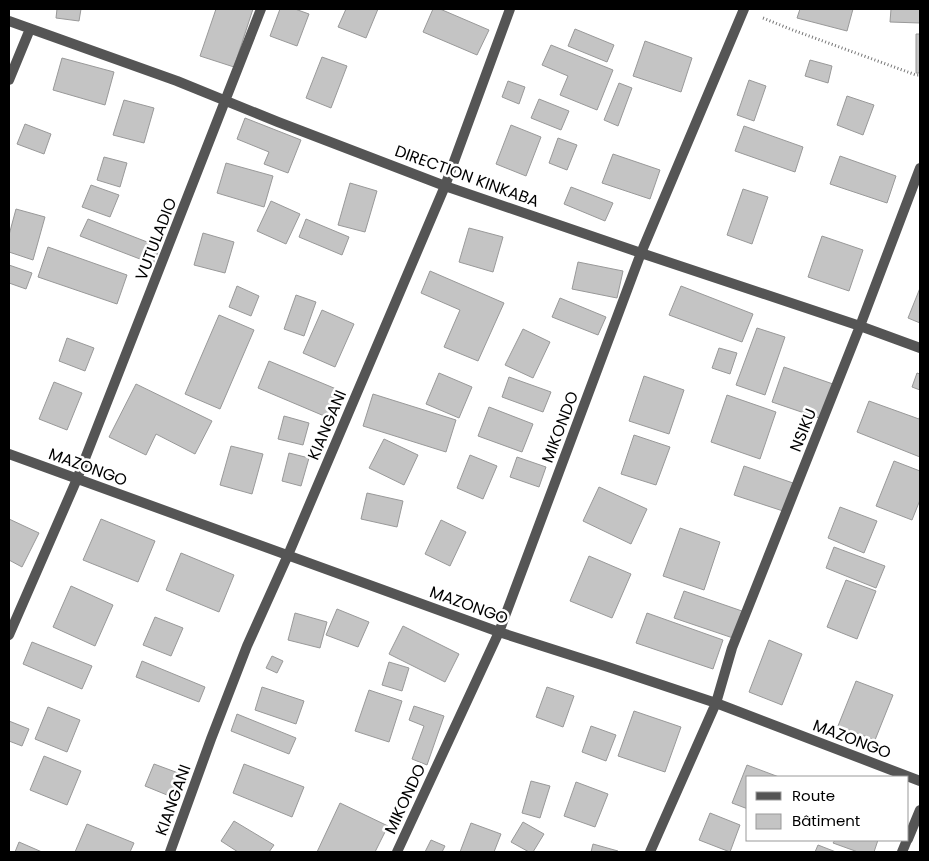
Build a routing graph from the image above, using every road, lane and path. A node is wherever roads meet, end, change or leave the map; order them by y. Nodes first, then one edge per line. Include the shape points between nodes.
1 (261, 9) edge
2 (510, 9) edge
3 (744, 9) edge
4 (9, 21) edge
5 (30, 29) junction
6 (920, 75) edge
7 (9, 80) edge
8 (226, 100) junction
9 (920, 168) edge
10 (445, 186) junction
11 (641, 254) junction
12 (860, 326) junction
13 (920, 348) edge
14 (9, 454) edge
15 (77, 479) junction
16 (288, 555) junction
17 (500, 632) junction
18 (9, 635) edge
19 (716, 703) junction
20 (907, 776) edge
21 (920, 810) edge
22 (909, 837) edge
23 (170, 852) edge
24 (397, 852) edge
25 (650, 852) edge

1 - 8 street, VUTULADIO
2 - 10 street, KIANGANI
3 - 6 path via 790,29
3 - 11 street, MIKONDO
4 - 5 street, DIRECTION KINKABA
5 - 7 street
5 - 8 street, DIRECTION KINKABA
8 - 10 street, DIRECTION KINKABA
8 - 15 street, VUTULADIO
9 - 12 street, NSIKU
10 - 11 street, DIRECTION KINKABA
10 - 16 street, KIANGANI
11 - 12 street, DIRECTION KINKABA
11 - 17 street, MIKONDO
12 - 13 street, DIRECTION KINKABA
12 - 19 street, NSIKU via 732,648
14 - 15 street, MAZONGO
15 - 16 street, MAZONGO
15 - 18 street, VUTULADIO
16 - 17 street, MAZONGO
16 - 23 street, KIANGANI via 247,646
17 - 19 street, MAZONGO
17 - 24 street, MIKONDO
19 - 20 street, MAZONGO
19 - 25 street, NSIKU
21 - 22 street

